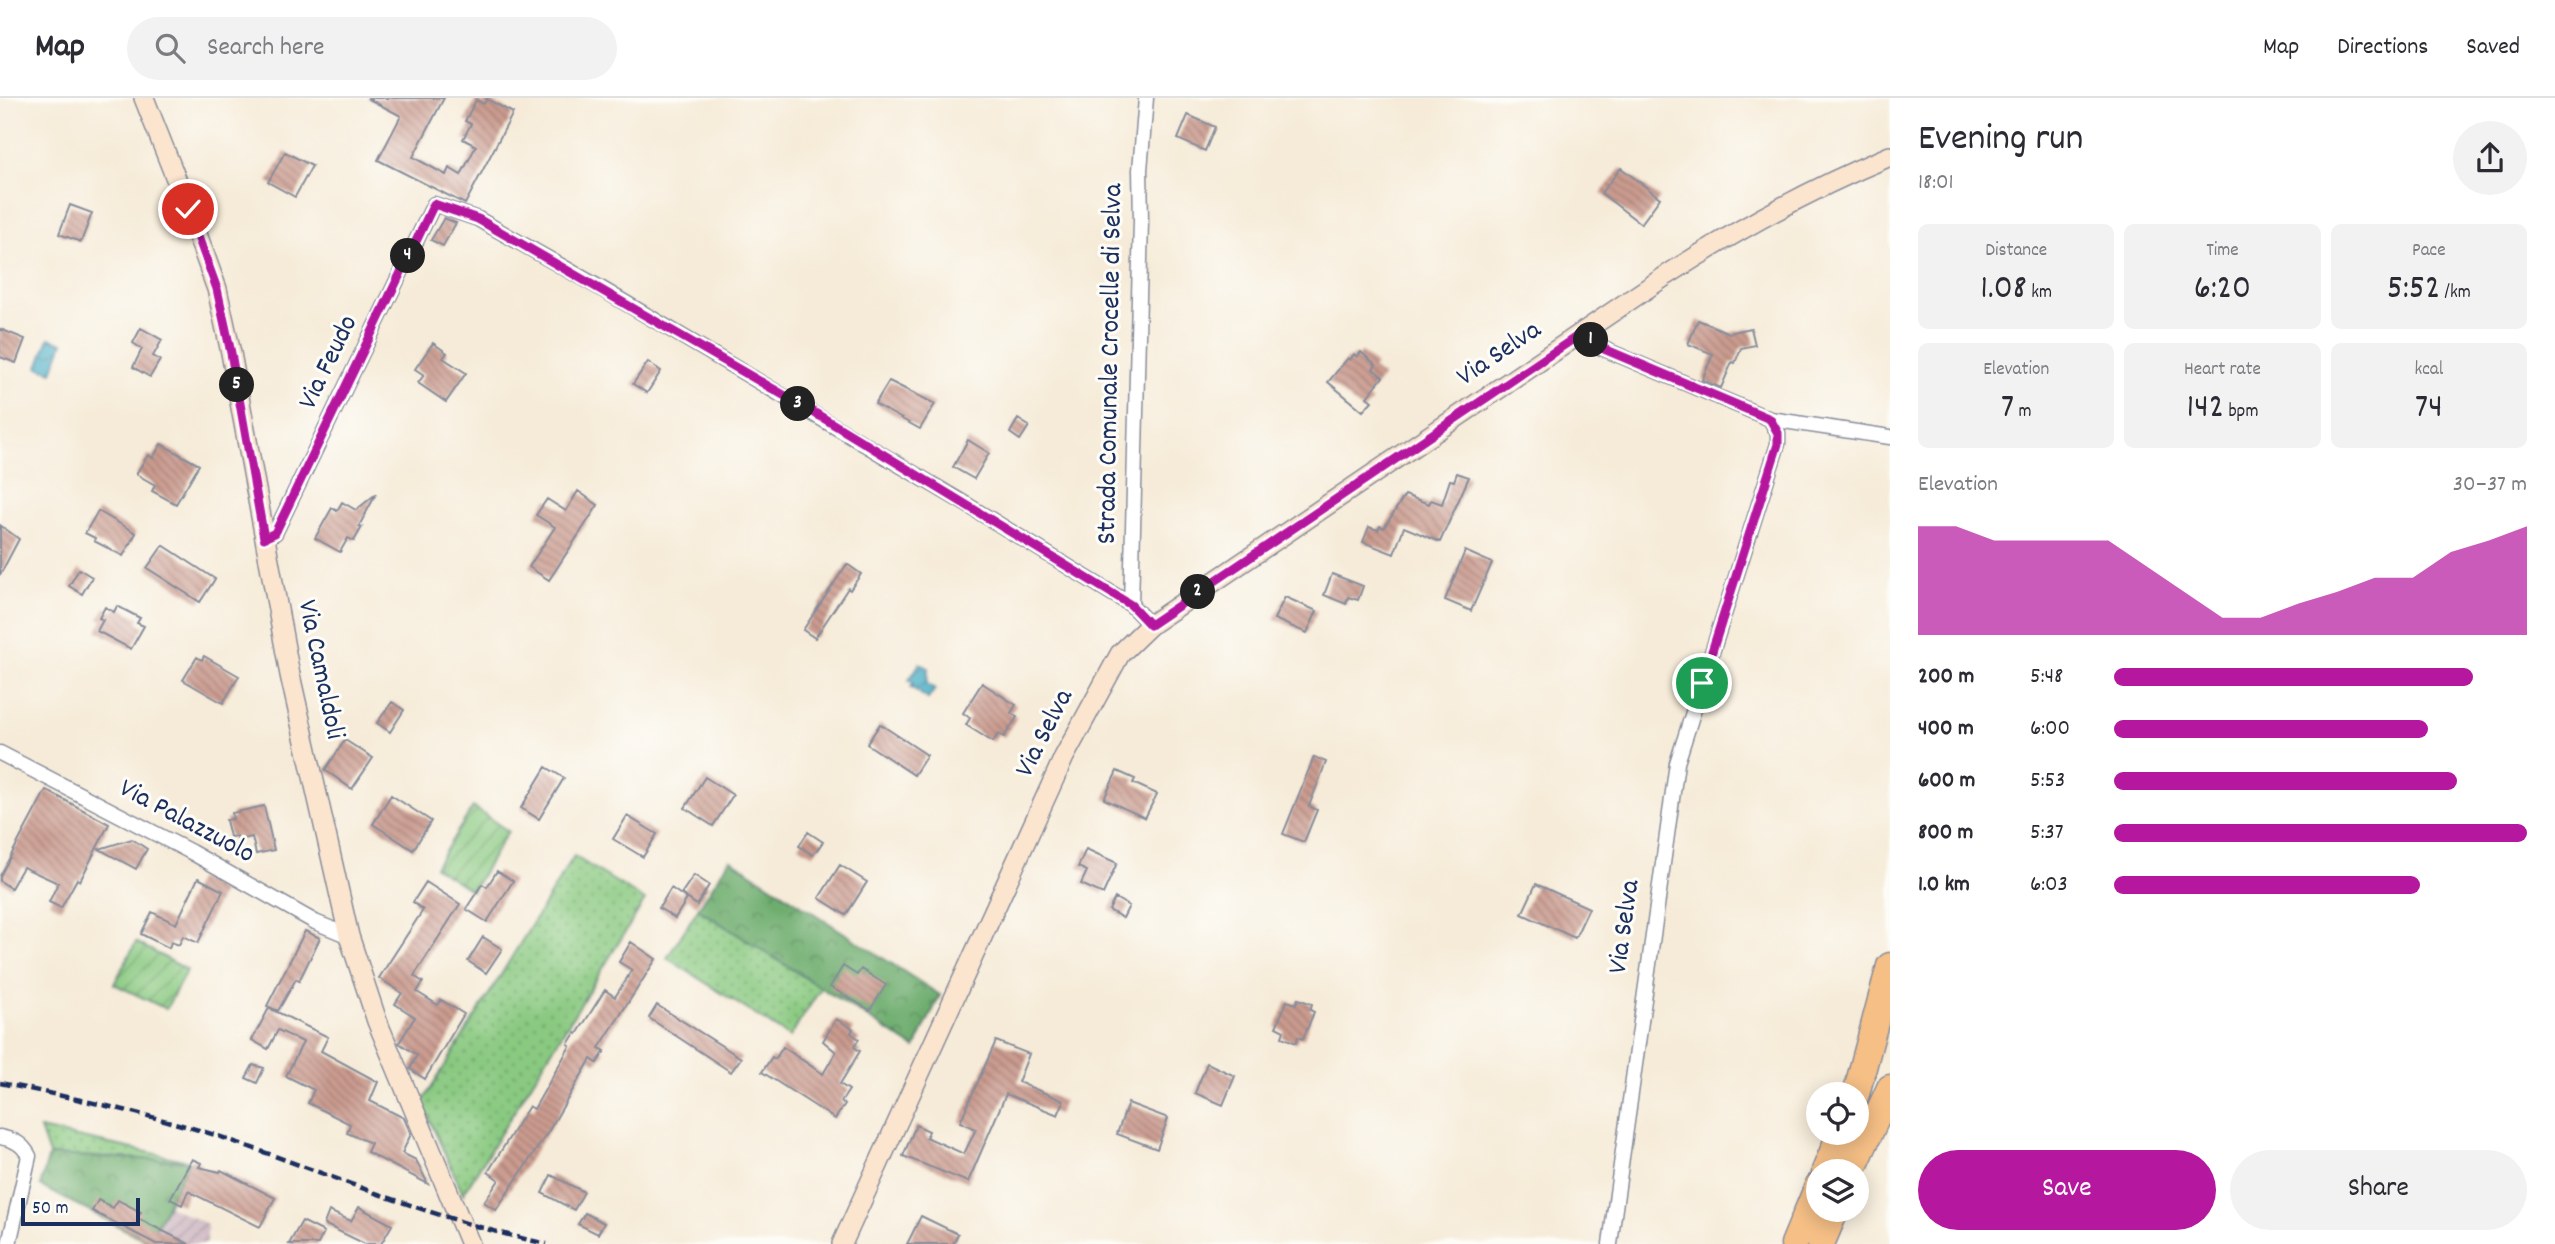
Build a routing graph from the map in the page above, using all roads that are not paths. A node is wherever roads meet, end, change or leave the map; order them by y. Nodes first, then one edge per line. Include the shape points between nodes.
1 (144, 98) edge
2 (1146, 98) edge
3 (1890, 156) edge
4 (1582, 333) junction
5 (1770, 419) junction
6 (1890, 437) edge
7 (264, 538) junction
8 (1131, 605) junction
9 (1150, 625) junction
10 (0, 753) edge
11 (349, 936) junction
12 (1890, 966) edge
13 (1859, 1082) edge
14 (1890, 1088) edge
15 (0, 1137) edge
16 (1857, 1159) edge
17 (1806, 1215) edge
18 (1830, 1222) edge
19 (9, 1244) edge
20 (470, 1244) edge
21 (842, 1244) edge
22 (1610, 1244) edge
23 (1794, 1244) edge
24 (1821, 1244) edge

1 - 7 street, Via Camaldoli via 217,289
2 - 8 street, Strada Comunale Crocelle di Selva via 1140,170
3 - 4 street via 1737,230
4 - 5 street, Via Selva via 1597,346
4 - 9 street, Via Selva
5 - 6 street
5 - 22 street, Via Selva via 1778,444 1677,763
7 - 8 street, Via Feudo via 275,533 434,204 478,219 602,289
7 - 11 street, Via Camaldoli
8 - 9 street
9 - 21 street, Via Selva via 1120,654 1064,757
10 - 11 street, Via Palazzuolo
11 - 20 street, Via Camaldoli via 377,1021
12 - 13 highway
14 - 16 highway
15 - 19 street via 13,1139 29,1156
17 - 23 highway
18 - 24 highway

